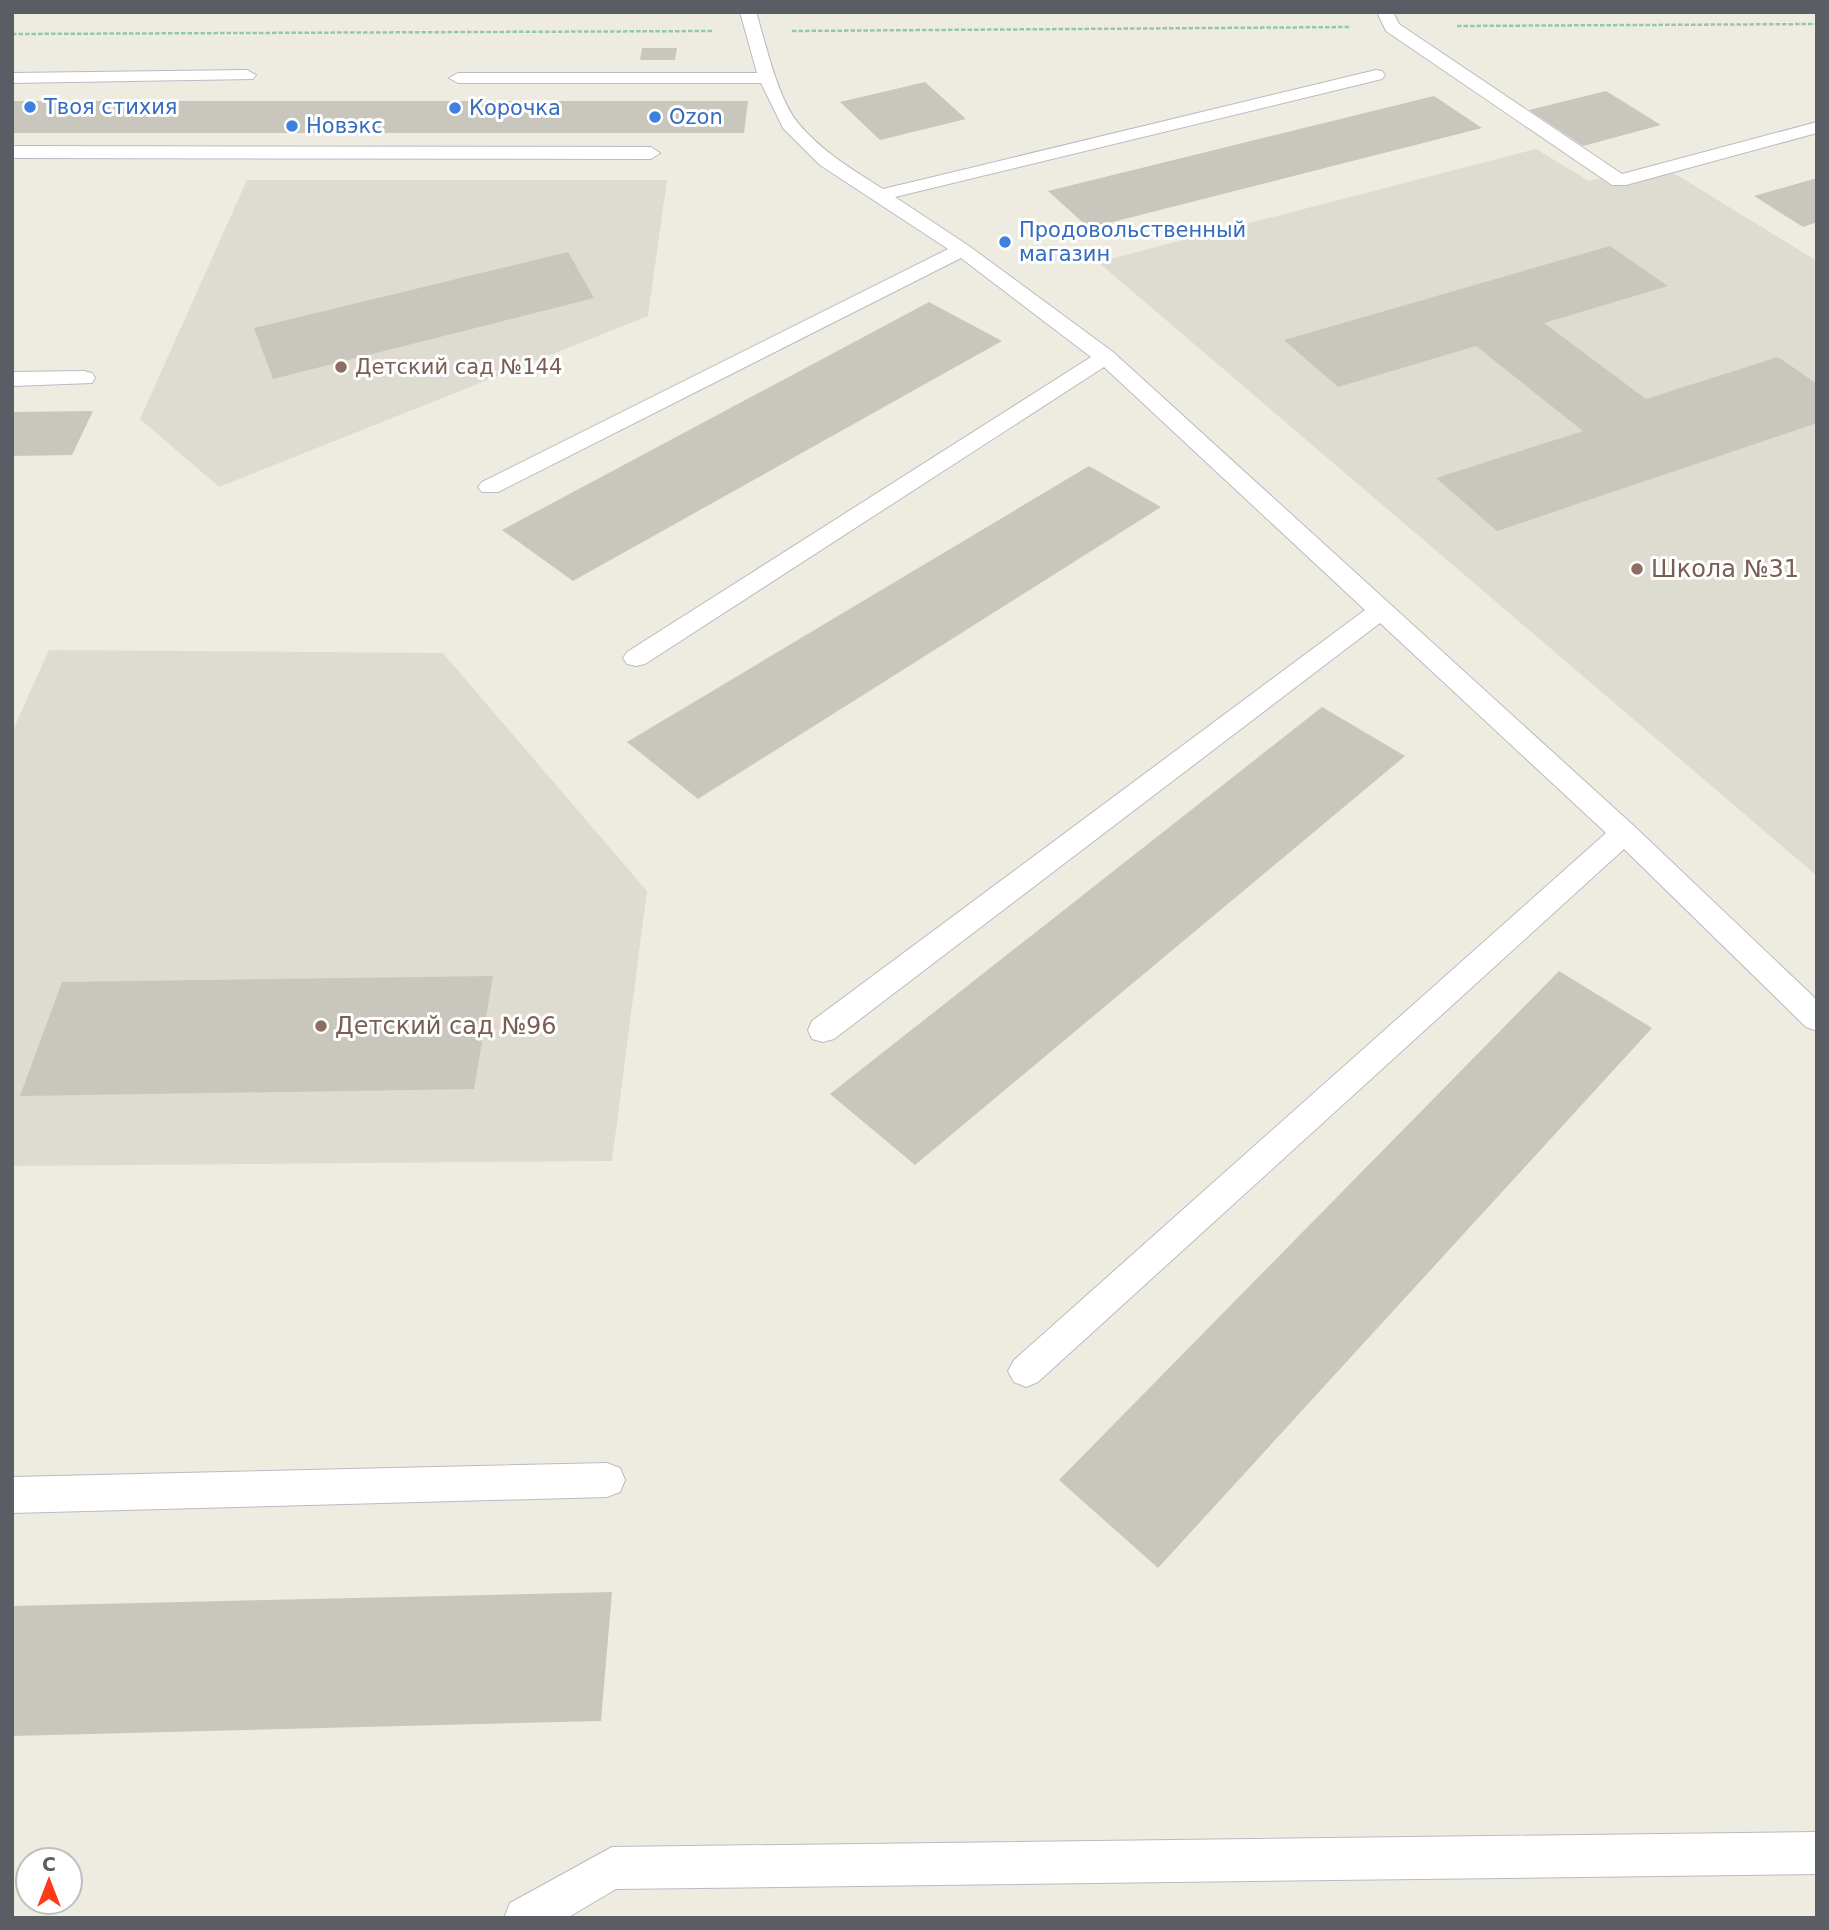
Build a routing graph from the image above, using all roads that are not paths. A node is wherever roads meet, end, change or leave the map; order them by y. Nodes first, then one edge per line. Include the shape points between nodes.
1 (1389, 19) edge
2 (750, 22) edge
3 (247, 75) dead end
4 (1376, 75) dead end
5 (12, 78) edge
6 (458, 78) dead end
7 (768, 78) junction
8 (1817, 127) edge
9 (12, 152) edge
10 (651, 153) dead end
11 (882, 195) junction
12 (962, 250) junction
13 (1105, 357) junction
14 (84, 378) dead end
15 (12, 379) edge
16 (489, 487) dead end
17 (1380, 611) junction
18 (636, 658) dead end
19 (1624, 833) junction
20 (1817, 1018) edge
21 (823, 1030) dead end
22 (1026, 1371) dead end
23 (607, 1480) dead end
24 (12, 1495) edge
25 (1817, 1853) edge
26 (525, 1918) edge

1 - 8 lane via 1619,181
2 - 7 lane
3 - 5 lane
4 - 11 lane
6 - 7 lane
7 - 11 lane via 789,124 827,161
9 - 10 lane
11 - 12 lane
12 - 13 lane
12 - 16 lane
13 - 17 lane
13 - 18 lane
14 - 15 lane
17 - 19 lane
17 - 21 lane
19 - 20 lane
19 - 22 lane
23 - 24 lane
25 - 26 lane via 612,1868

